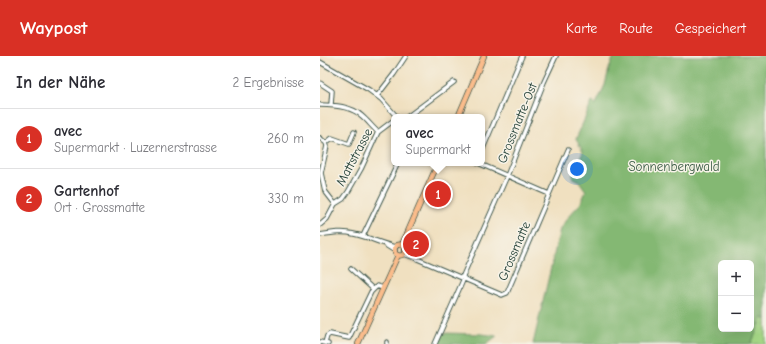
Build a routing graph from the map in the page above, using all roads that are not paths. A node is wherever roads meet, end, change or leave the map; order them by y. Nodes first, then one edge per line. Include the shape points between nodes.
1 (406, 56) edge
2 (484, 56) edge
3 (522, 56) edge
4 (556, 56) edge
5 (320, 62) edge
6 (454, 82) dead end
7 (320, 84) edge
8 (377, 96) junction
9 (320, 105) edge
10 (331, 105) junction
11 (394, 114) edge
12 (411, 114) edge
13 (459, 114) edge
14 (391, 122) edge
15 (354, 132) dead end
16 (378, 132) junction
17 (320, 138) edge
18 (326, 142) junction
19 (485, 144) edge
20 (568, 150) dead end
21 (397, 166) edge
22 (437, 166) edge
23 (485, 166) edge
24 (507, 176) junction
25 (325, 191) junction
26 (320, 192) edge
27 (549, 194) junction
28 (335, 204) junction
29 (320, 225) edge
30 (320, 235) edge
31 (363, 236) junction
32 (402, 246) junction
33 (395, 249) junction
34 (405, 252) junction
35 (398, 255) junction
36 (351, 269) dead end
37 (463, 278) junction
38 (383, 288) junction
39 (373, 289) junction
40 (320, 342) edge
41 (327, 343) edge
42 (358, 344) edge
43 (435, 344) edge

1 - 8 street
2 - 13 main road
3 - 19 street
4 - 24 street, Grossmatte-Ost
5 - 8 street
6 - 12 street
7 - 10 street via 332,91
8 - 11 street
9 - 10 street
10 - 16 street via 358,112
14 - 16 street, Mattstrasse
15 - 18 street via 349,144 332,138
16 - 28 street, Mattstrasse via 348,192
17 - 18 street
18 - 25 street via 321,172
20 - 27 street, Grossmatte
21 - 31 street
22 - 32 main road
23 - 24 street
24 - 27 street
24 - 37 street
25 - 26 street
25 - 28 street
27 - 37 street, Grossmatte via 507,293 502,295
28 - 29 street, Mattstrasse via 327,219
30 - 31 street via 344,232
31 - 33 street
32 - 33 main road
32 - 34 main road
33 - 35 main road
34 - 35 main road via 401,256
34 - 37 street, Grossmatte
35 - 38 main road
36 - 39 street
37 - 43 street
38 - 39 street via 378,286
38 - 42 main road
39 - 41 street via 349,338 330,334 327,336
40 - 41 street

